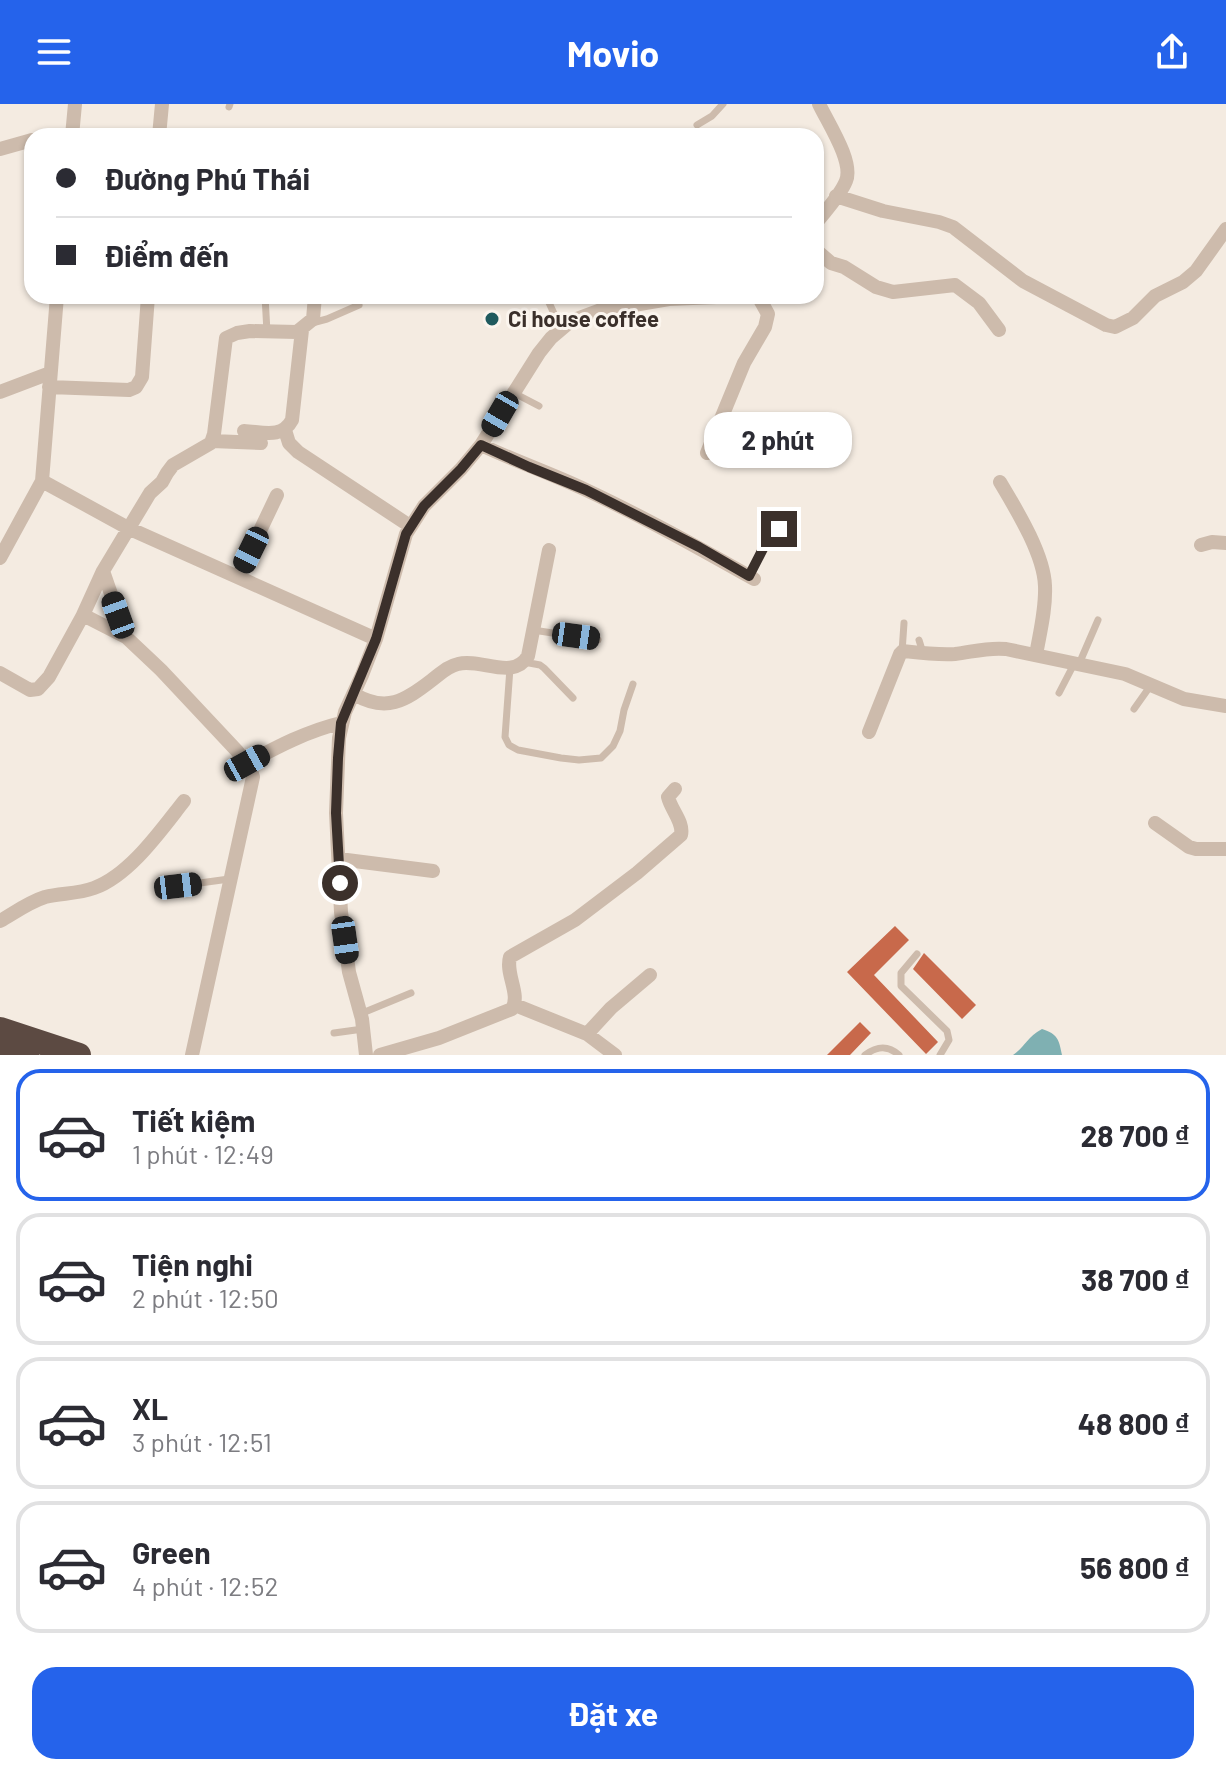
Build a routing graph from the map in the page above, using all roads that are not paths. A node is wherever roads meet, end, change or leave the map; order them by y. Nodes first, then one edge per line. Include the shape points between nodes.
1 (75, 104) edge
2 (162, 104) edge
3 (723, 104) edge
4 (819, 104) edge
5 (697, 125) dead end
6 (73, 128) edge
7 (160, 128) edge
8 (24, 142) edge
9 (0, 149) edge
10 (836, 196) junction
11 (824, 212) edge
12 (1226, 229) edge
13 (824, 257) edge
14 (56, 304) edge
15 (147, 304) edge
16 (265, 304) edge
17 (315, 304) edge
18 (550, 304) edge
19 (632, 304) edge
20 (762, 304) edge
21 (359, 305) dead end
22 (306, 327) junction
23 (561, 329) junction
24 (999, 330) dead end
25 (267, 332) junction
26 (49, 380) junction
27 (0, 392) edge
28 (514, 393) junction
29 (539, 406) dead end
30 (285, 430) junction
31 (244, 431) dead end
32 (212, 441) junction
33 (261, 443) dead end
34 (481, 445) junction
35 (707, 453) dead end
36 (42, 481) junction
37 (1000, 482) dead end
38 (277, 495) dead end
39 (793, 525) dead end
40 (410, 526) junction
41 (128, 528) junction
42 (1226, 543) edge
43 (1201, 545) dead end
44 (549, 550) dead end
45 (0, 558) edge
46 (103, 571) junction
47 (238, 577) junction
48 (752, 578) joint
49 (83, 615) junction
50 (1098, 620) dead end
51 (904, 623) dead end
52 (533, 630) junction
53 (126, 637) junction
54 (376, 639) junction
55 (598, 640) dead end
56 (902, 652) junction
57 (1036, 655) junction
58 (1077, 664) junction
59 (517, 665) junction
60 (0, 673) edge
61 (633, 684) dead end
62 (1151, 685) junction
63 (1059, 693) dead end
64 (354, 694) junction
65 (573, 698) dead end
66 (1226, 706) edge
67 (1134, 709) dead end
68 (341, 723) junction
69 (869, 732) dead end
70 (247, 763) junction
71 (675, 789) dead end
72 (184, 801) dead end
73 (1155, 823) dead end
74 (1226, 849) edge
75 (339, 859) junction
76 (433, 871) dead end
77 (231, 879) junction
78 (178, 886) dead end
79 (0, 921) edge
80 (917, 954) dead end
81 (650, 975) dead end
82 (411, 993) dead end
83 (515, 1005) junction
84 (362, 1022) junction
85 (0, 1029) edge
86 (334, 1033) dead end
87 (587, 1034) junction
88 (0, 1045) edge
89 (27, 1055) edge
90 (79, 1055) edge
91 (192, 1055) edge
92 (366, 1055) edge
93 (380, 1055) edge
94 (615, 1055) edge
95 (865, 1055) edge
96 (899, 1055) edge
97 (940, 1055) edge

1 - 6 street
2 - 7 street
3 - 5 lane
4 - 10 street via 847,162 849,173
8 - 9 street
10 - 11 street
10 - 12 street via 953,227 1023,281 1115,327 1196,271
13 - 24 street via 893,292 955,285 979,303
14 - 26 street
15 - 26 street via 142,377 136,387
16 - 25 lane
17 - 22 street
18 - 23 lane
19 - 23 street via 581,316
20 - 35 street via 768,314 765,327 744,363
21 - 22 lane
22 - 25 street
22 - 30 street via 292,420
23 - 28 street
25 - 32 street via 237,333 225,340
26 - 27 street
26 - 36 street
28 - 29 lane
28 - 34 street
30 - 31 street
30 - 40 street via 298,452
32 - 33 street
32 - 41 street via 170,468
34 - 40 street
34 - 48 street via 586,490
36 - 41 street
36 - 45 street
37 - 57 street via 1040,561 1045,583
38 - 47 street
39 - 48 lane via 770,536
40 - 54 street
41 - 46 street
41 - 47 street
42 - 43 street
44 - 52 street
46 - 49 street
46 - 53 street
47 - 54 street
49 - 53 street
49 - 60 street via 38,689 30,690
50 - 58 lane
51 - 56 lane
52 - 55 lane
52 - 59 street via 528,656
53 - 70 street
54 - 64 street
56 - 57 street via 921,647 933,655 991,647
56 - 69 street
57 - 58 street
58 - 62 street
58 - 63 lane
59 - 61 lane via 507,742 518,750 561,758 597,760 605,755 620,731
59 - 64 street via 455,664 404,700 387,704
59 - 65 lane via 540,665
62 - 66 street via 1184,699
62 - 67 lane
64 - 68 street
68 - 70 street
68 - 75 street
70 - 77 street via 253,777
71 - 83 street via 669,800 684,821 681,835 575,920 510,957
72 - 79 street via 109,880 84,891 41,898
73 - 74 street via 1189,847
75 - 76 street
75 - 84 street via 349,972
77 - 78 lane
77 - 91 street
80 - 97 lane via 901,973 901,986 947,1031 949,1040
81 - 87 street
82 - 84 lane
83 - 87 street
83 - 93 street via 439,1038
84 - 86 lane
84 - 92 street
85 - 90 highway
87 - 94 street
88 - 89 highway
95 - 96 lane via 885,1047

